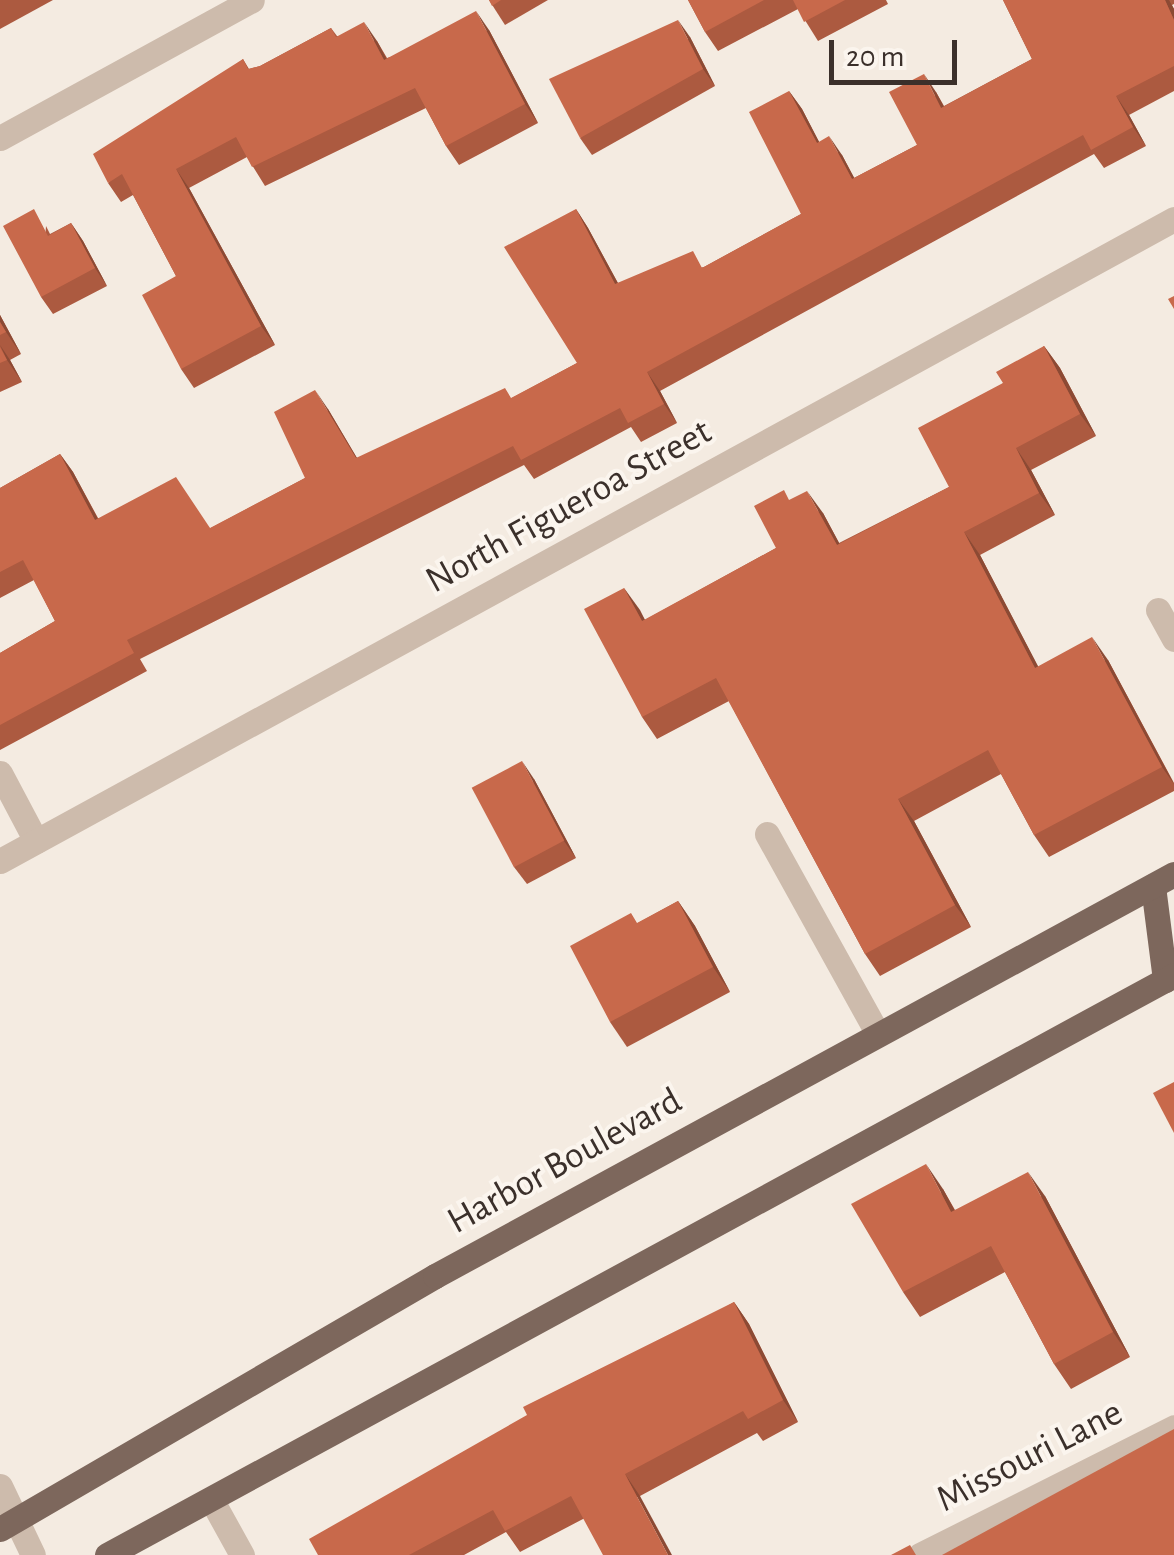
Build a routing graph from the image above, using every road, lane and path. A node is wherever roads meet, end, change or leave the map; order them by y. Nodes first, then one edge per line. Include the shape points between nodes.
1 (252, 0) edge
2 (0, 138) edge
3 (1174, 219) edge
4 (1158, 610) dead end
5 (1174, 639) edge
6 (0, 773) edge
7 (767, 834) dead end
8 (36, 841) junction
9 (0, 861) edge
10 (1163, 880) edge
11 (1169, 978) edge
12 (878, 1034) junction
13 (1174, 1427) edge
14 (0, 1486) edge
15 (211, 1498) junction
16 (8, 1524) edge
17 (33, 1555) edge
18 (107, 1555) edge
19 (242, 1555) edge
20 (920, 1555) edge

1 - 2 street
3 - 8 street, North Figueroa Street
4 - 5 street
6 - 8 street
7 - 12 street
8 - 9 street, North Figueroa Street
10 - 11 main road
10 - 12 main road, Harbor Boulevard
11 - 15 main road
12 - 16 main road, Harbor Boulevard via 434,1276
13 - 20 street, Missouri Lane
14 - 16 street
15 - 18 main road
15 - 19 street
16 - 17 street

